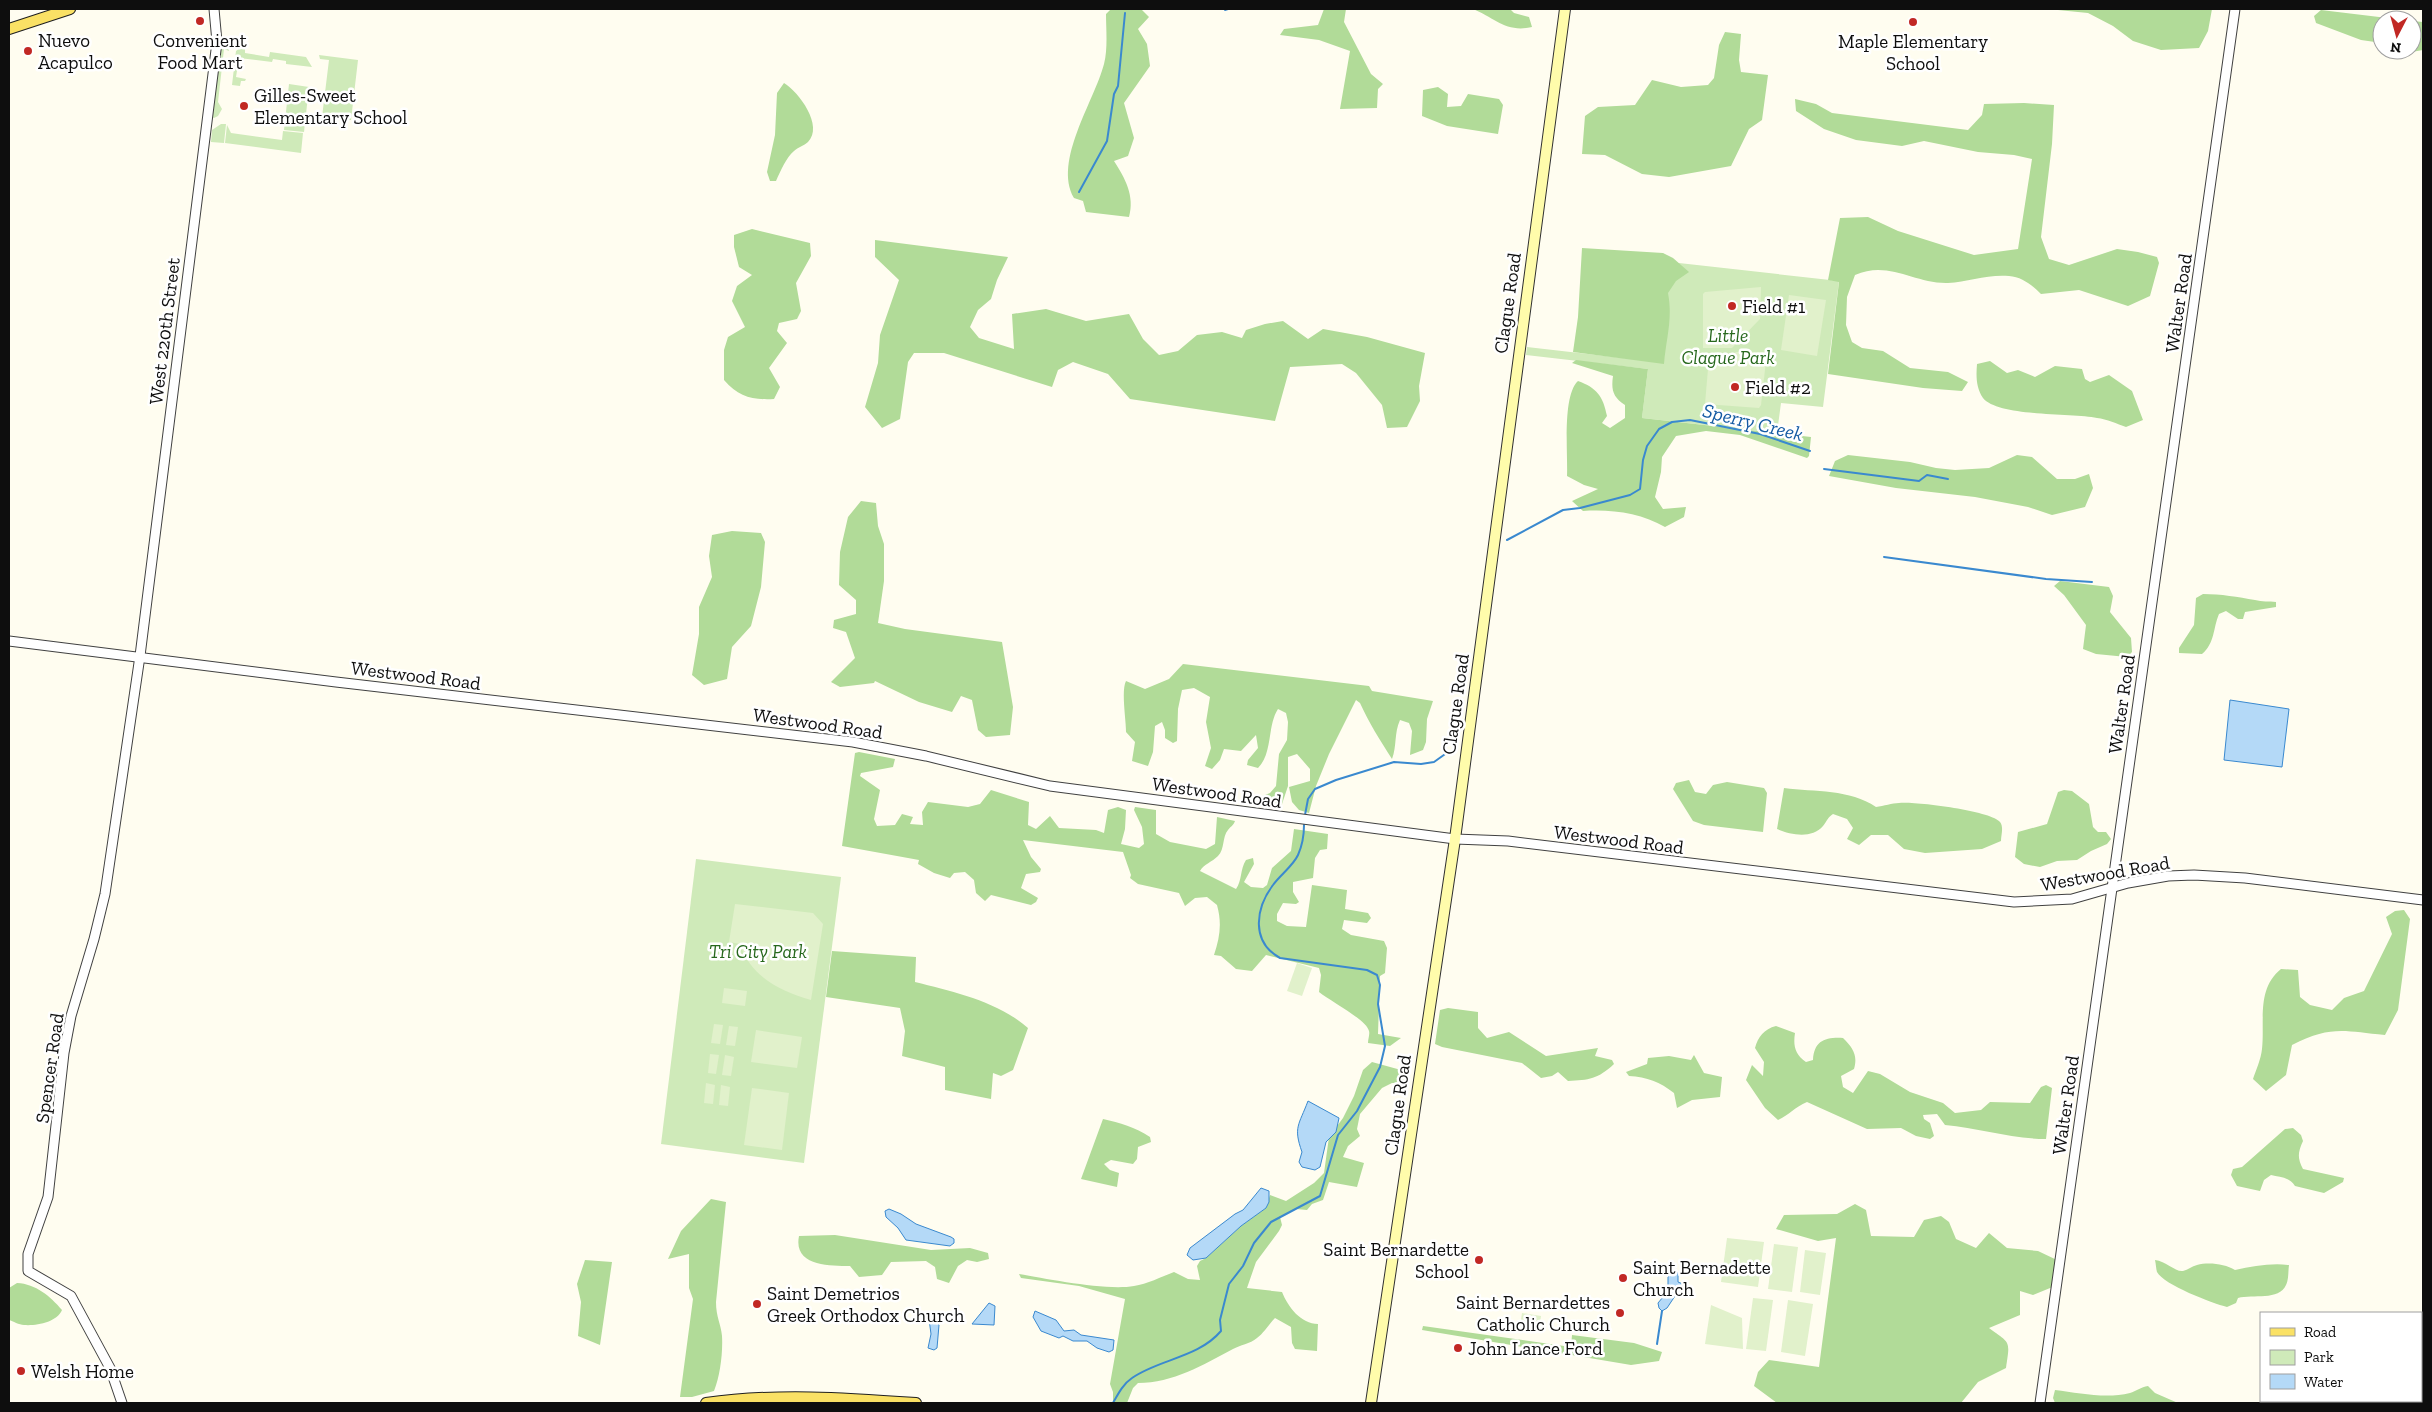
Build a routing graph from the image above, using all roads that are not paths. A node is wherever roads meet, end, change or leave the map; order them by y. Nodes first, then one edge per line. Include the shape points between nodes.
1 (70, 9) edge
2 (214, 9) edge
3 (1565, 9) edge
4 (2235, 9) edge
5 (9, 29) edge
6 (9, 641) edge
7 (140, 656) junction
8 (132, 702) joint
9 (1455, 840) junction
10 (2112, 888) junction
11 (2423, 900) edge
12 (122, 1403) edge
13 (706, 1403) edge
14 (916, 1403) edge
15 (1371, 1403) edge
16 (2040, 1403) edge

1 - 5 main road
2 - 7 street, West 220th Street via 217,42
3 - 9 main road, Clague Road
4 - 10 street, Walter Road
6 - 7 street, Westwood Road
7 - 8 street, West 220th Street
7 - 9 street, Westwood Road via 853,742 1050,786
8 - 12 street, Spencer Road via 105,894 64,1053 48,1197 28,1254 28,1271 71,1296 110,1368
9 - 10 street, Westwood Road via 1508,841 2014,902 2072,899
9 - 15 main road, Clague Road
10 - 11 street, Westwood Road via 2150,879 2194,875 2245,878
10 - 16 street, Walter Road
13 - 14 main road via 772,1397

